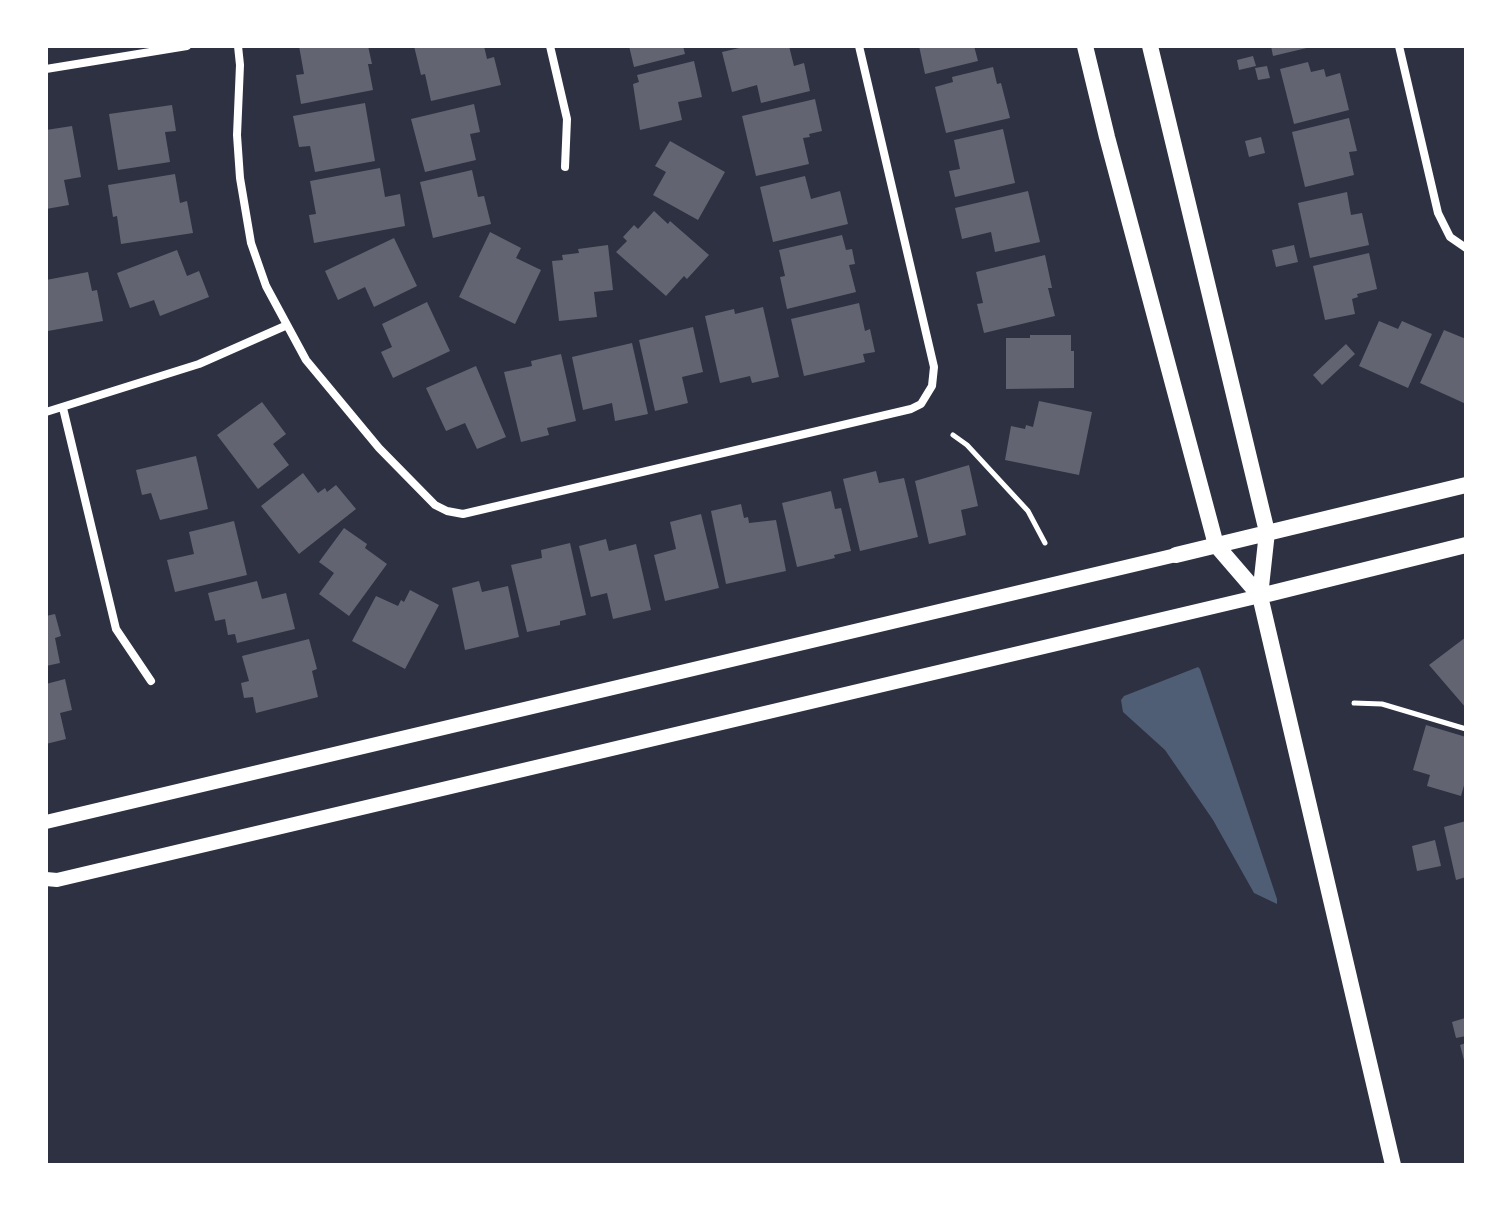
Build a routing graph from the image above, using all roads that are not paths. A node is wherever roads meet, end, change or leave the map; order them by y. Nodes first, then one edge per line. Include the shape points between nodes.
1 (187, 46) edge
2 (238, 46) edge
3 (550, 46) edge
4 (859, 46) edge
5 (1085, 46) edge
6 (1150, 46) edge
7 (1399, 46) edge
8 (46, 69) edge
9 (565, 167) dead end
10 (1466, 248) edge
11 (285, 326) junction
12 (63, 408) junction
13 (46, 412) edge
14 (1466, 485) edge
15 (1267, 532) junction
16 (1216, 545) junction
17 (1466, 545) edge
18 (1176, 555) joint
19 (1260, 596) junction
20 (151, 681) dead end
21 (46, 822) edge
22 (46, 879) edge
23 (1393, 1165) edge

1 - 8 street
2 - 11 street via 237,135 244,212 266,286
3 - 9 street via 567,119
4 - 11 street via 934,367 927,396 911,409 463,514 435,505 388,458 306,360
5 - 16 main road
6 - 15 main road
7 - 10 street via 1438,213 1450,237
11 - 12 street via 199,364
12 - 13 street
12 - 20 street via 116,629
14 - 15 main road
15 - 16 main road
15 - 19 main road
16 - 18 main road
16 - 19 main road
17 - 19 main road
18 - 21 street
19 - 22 street
19 - 23 main road

